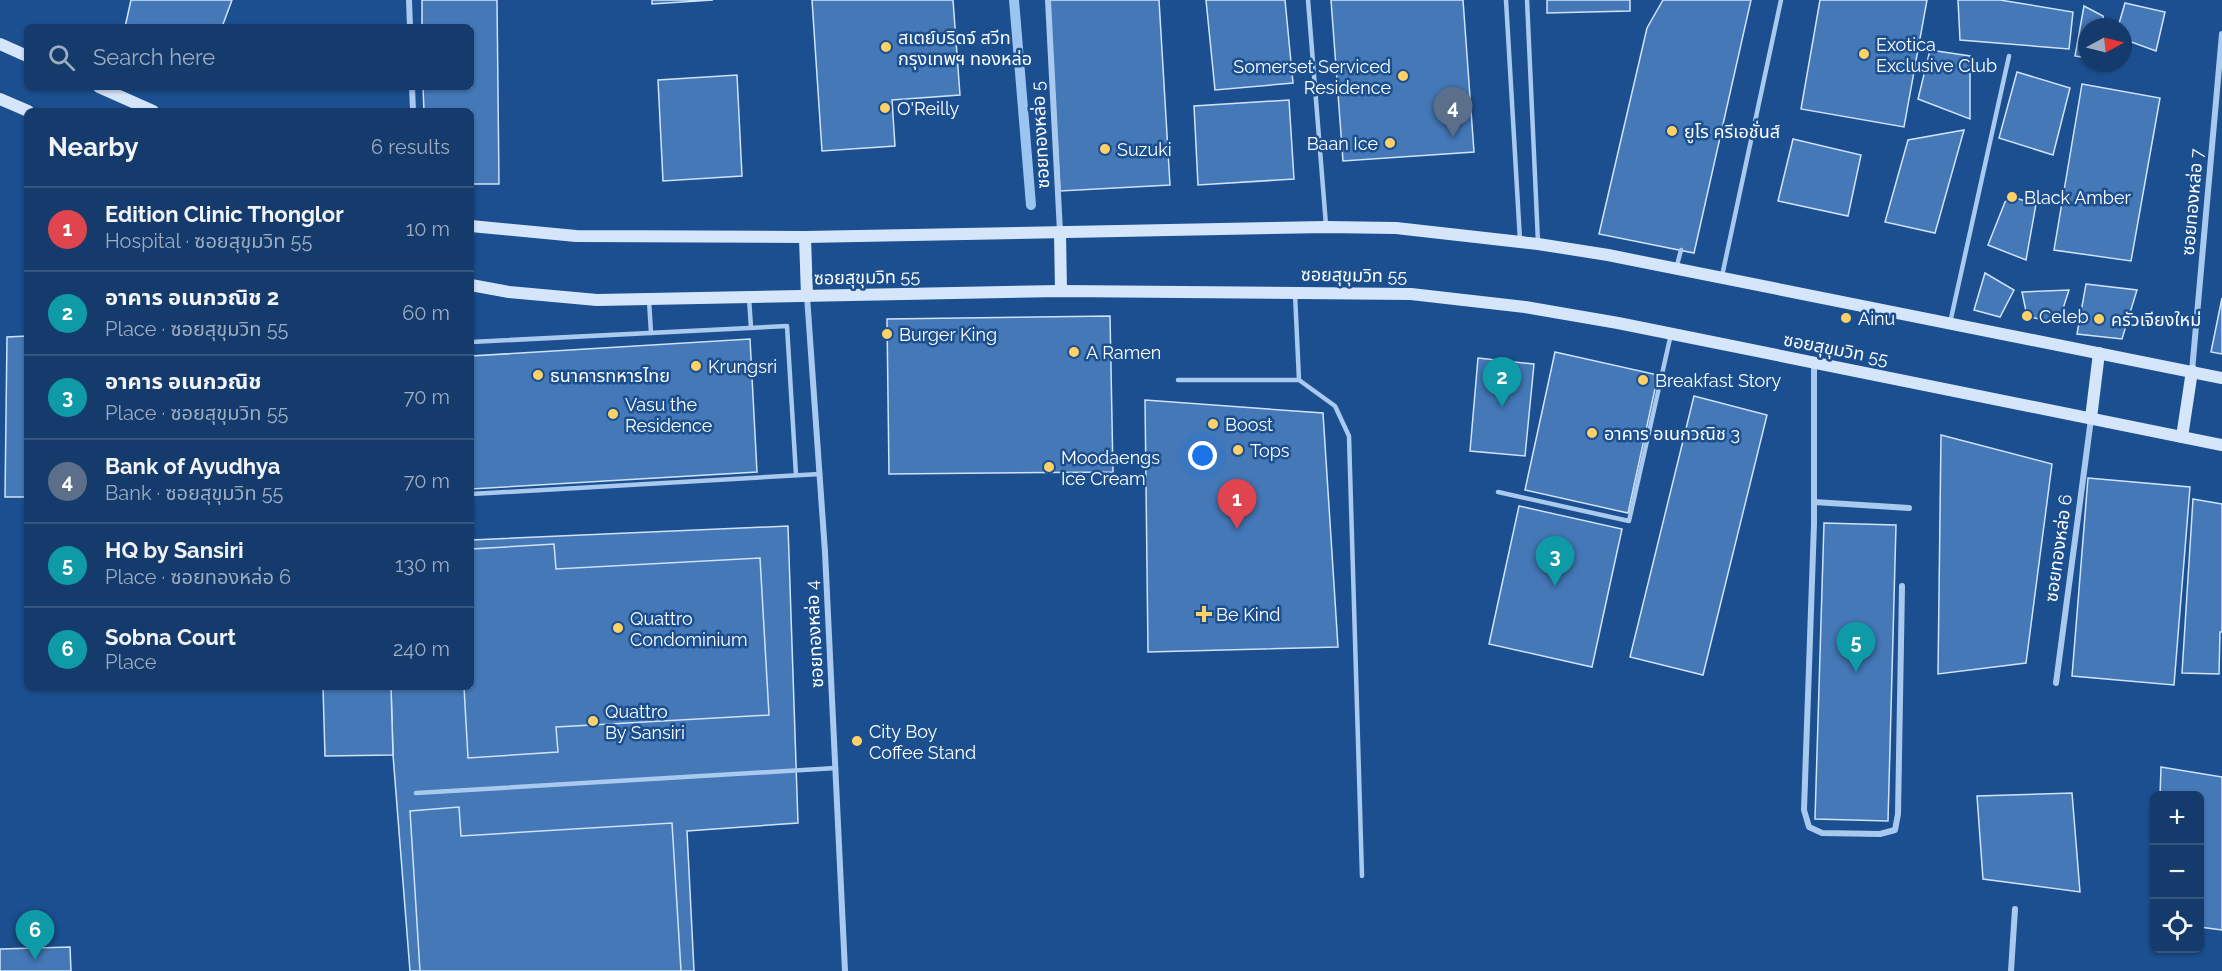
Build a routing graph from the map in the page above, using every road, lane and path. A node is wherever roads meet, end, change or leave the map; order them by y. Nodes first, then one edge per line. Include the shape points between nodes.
1 (409, 0) edge
2 (1048, 0) edge
3 (1308, 0) edge
4 (1506, 0) edge
5 (1527, 0) edge
6 (1781, 0) edge
7 (410, 24) edge
8 (2222, 34) edge
9 (0, 44) edge
10 (24, 55) edge
11 (2009, 56) dead end
12 (106, 90) edge
13 (412, 90) edge
14 (0, 99) edge
15 (146, 108) edge
16 (413, 108) edge
17 (24, 109) edge
18 (474, 226) edge
19 (1326, 227) junction
20 (1060, 232) junction
21 (805, 237) junction
22 (1520, 242) junction
23 (1538, 244) junction
24 (1682, 250) dead end
25 (1676, 268) junction
26 (1722, 278) junction
27 (474, 286) edge
28 (1061, 291) junction
29 (1295, 292) junction
30 (807, 296) junction
31 (749, 298) junction
32 (649, 299) junction
33 (1950, 323) junction
34 (751, 328) junction
35 (651, 333) junction
36 (1671, 334) junction
37 (474, 342) edge
38 (2099, 353) junction
39 (1814, 362) junction
40 (2192, 371) junction
41 (2222, 378) edge
42 (1178, 380) dead end
43 (1299, 380) junction
44 (2091, 418) junction
45 (2182, 437) junction
46 (2222, 445) edge
47 (820, 474) junction
48 (796, 475) junction
49 (1498, 492) dead end
50 (474, 494) edge
51 (1814, 502) junction
52 (1909, 508) dead end
53 (1902, 586) dead end
54 (2056, 683) dead end
55 (836, 768) junction
56 (416, 793) dead end
57 (1362, 876) dead end
58 (2016, 909) dead end
59 (845, 971) edge
60 (2011, 971) edge

1 - 7 street
2 - 20 street, ซอยทองหล่อ 5
3 - 19 lane
4 - 22 lane
5 - 23 lane
6 - 26 lane
8 - 40 street, ซอยทองหล่อ 7
9 - 10 main road
11 - 33 lane
12 - 15 main road
13 - 16 street
14 - 17 main road
18 - 21 main road via 576,236
19 - 20 main road
19 - 22 main road via 1396,228
20 - 21 main road
20 - 28 main road
21 - 30 main road
22 - 23 main road
23 - 25 main road
24 - 25 lane
25 - 26 main road
26 - 33 main road
27 - 32 main road, ซอยสุขุมวิท 55 via 597,300
28 - 29 main road, ซอยสุขุมวิท 55
28 - 30 main road, ซอยสุขุมวิท 55
29 - 36 main road, ซอยสุขุมวิท 55 via 1411,294 1525,307
29 - 43 lane
30 - 31 main road, ซอยสุขุมวิท 55
30 - 47 street, ซอยทองหล่อ 4
31 - 32 main road, ซอยสุขุมวิท 55
31 - 34 lane
32 - 35 lane
33 - 38 main road
34 - 35 lane
34 - 48 lane via 787,326
35 - 37 lane
36 - 39 main road, ซอยสุขุมวิท 55
36 - 49 lane via 1629,521
38 - 40 main road
38 - 44 main road
39 - 44 main road, ซอยสุขุมวิท 55
39 - 51 street
40 - 41 main road
40 - 45 main road
42 - 43 lane
43 - 57 lane via 1335,406 1349,436
44 - 45 main road, ซอยสุขุมวิท 55
44 - 54 street, ซอยทองหล่อ 6
45 - 46 main road, ซอยสุขุมวิท 55
47 - 48 lane
47 - 55 street, ซอยทองหล่อ 4
48 - 50 lane
51 - 52 street
51 - 53 street via 1804,810 1809,827 1822,833 1880,834 1895,830
55 - 56 lane
55 - 59 street, ซอยทองหล่อ 4
58 - 60 street

